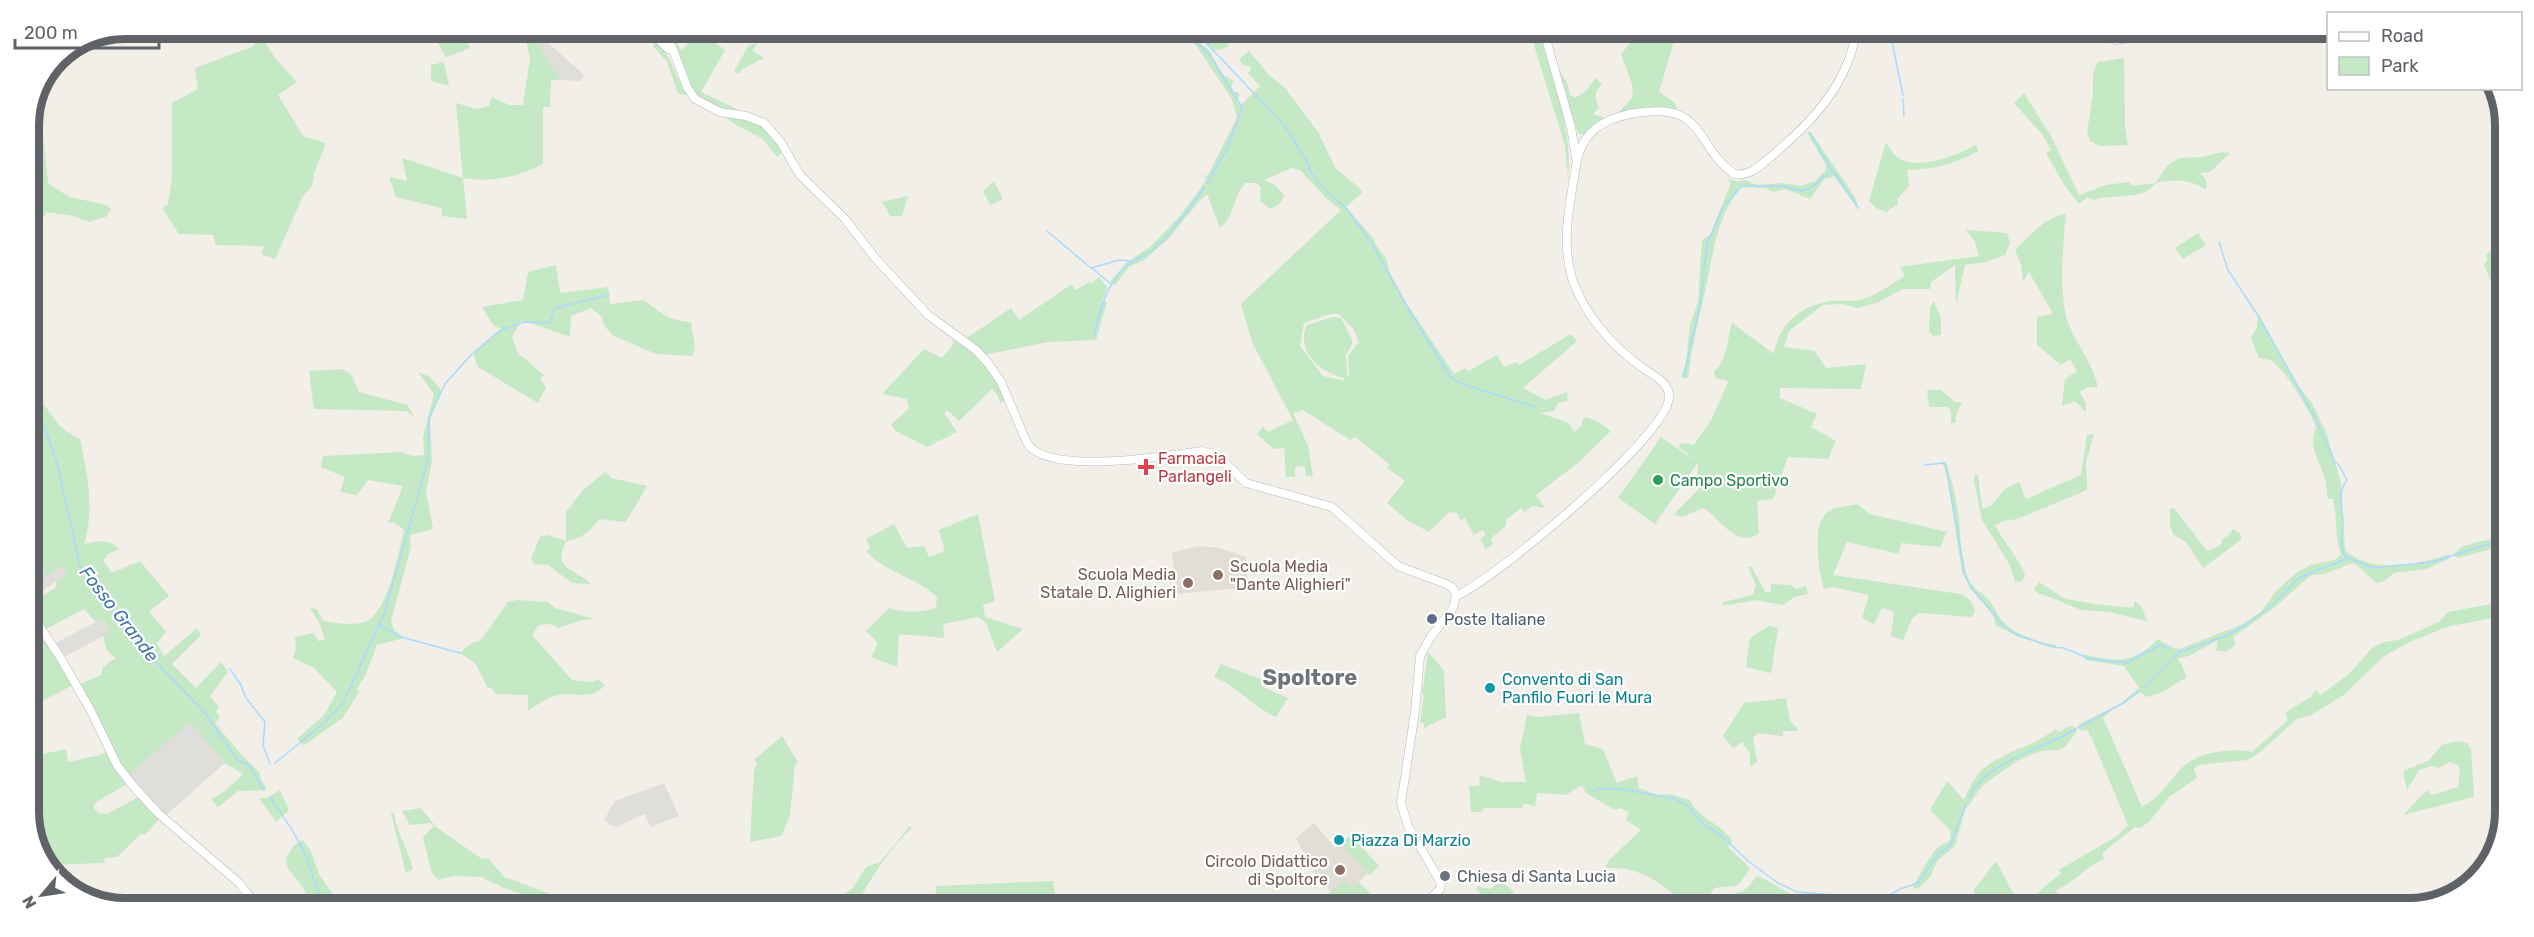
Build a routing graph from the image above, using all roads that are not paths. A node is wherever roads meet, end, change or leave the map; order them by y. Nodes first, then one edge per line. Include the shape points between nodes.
1 (656, 39) edge
2 (665, 39) edge
3 (1546, 39) edge
4 (1854, 39) edge
5 (687, 87) junction
6 (1573, 132) junction
7 (1588, 135) junction
8 (1581, 145) junction
9 (1576, 162) junction
10 (1456, 596) junction
11 (39, 625) edge
12 (251, 898) edge
13 (1431, 898) edge

1 - 5 street via 669,50
2 - 5 street via 672,46
3 - 6 street
4 - 7 street via 1848,63 1823,108 1798,134 1749,173 1734,174 1726,169 1700,131 1677,115 1657,111 1629,114 1603,123
5 - 10 street via 695,99 711,109 764,123 800,175 845,219 928,315 988,363 1001,382 1030,447 1040,455 1062,460 1127,461 1201,451 1218,455 1246,483 1332,507 1398,566 1446,584
6 - 7 street
6 - 8 street via 1576,144
6 - 9 street
7 - 8 street
8 - 9 street
9 - 10 street via 1568,218 1573,279 1606,336 1662,381 1669,392 1666,409 1618,467 1553,525
10 - 13 street via 1454,608 1420,656 1401,803 1408,826 1441,883
11 - 12 street via 132,786

